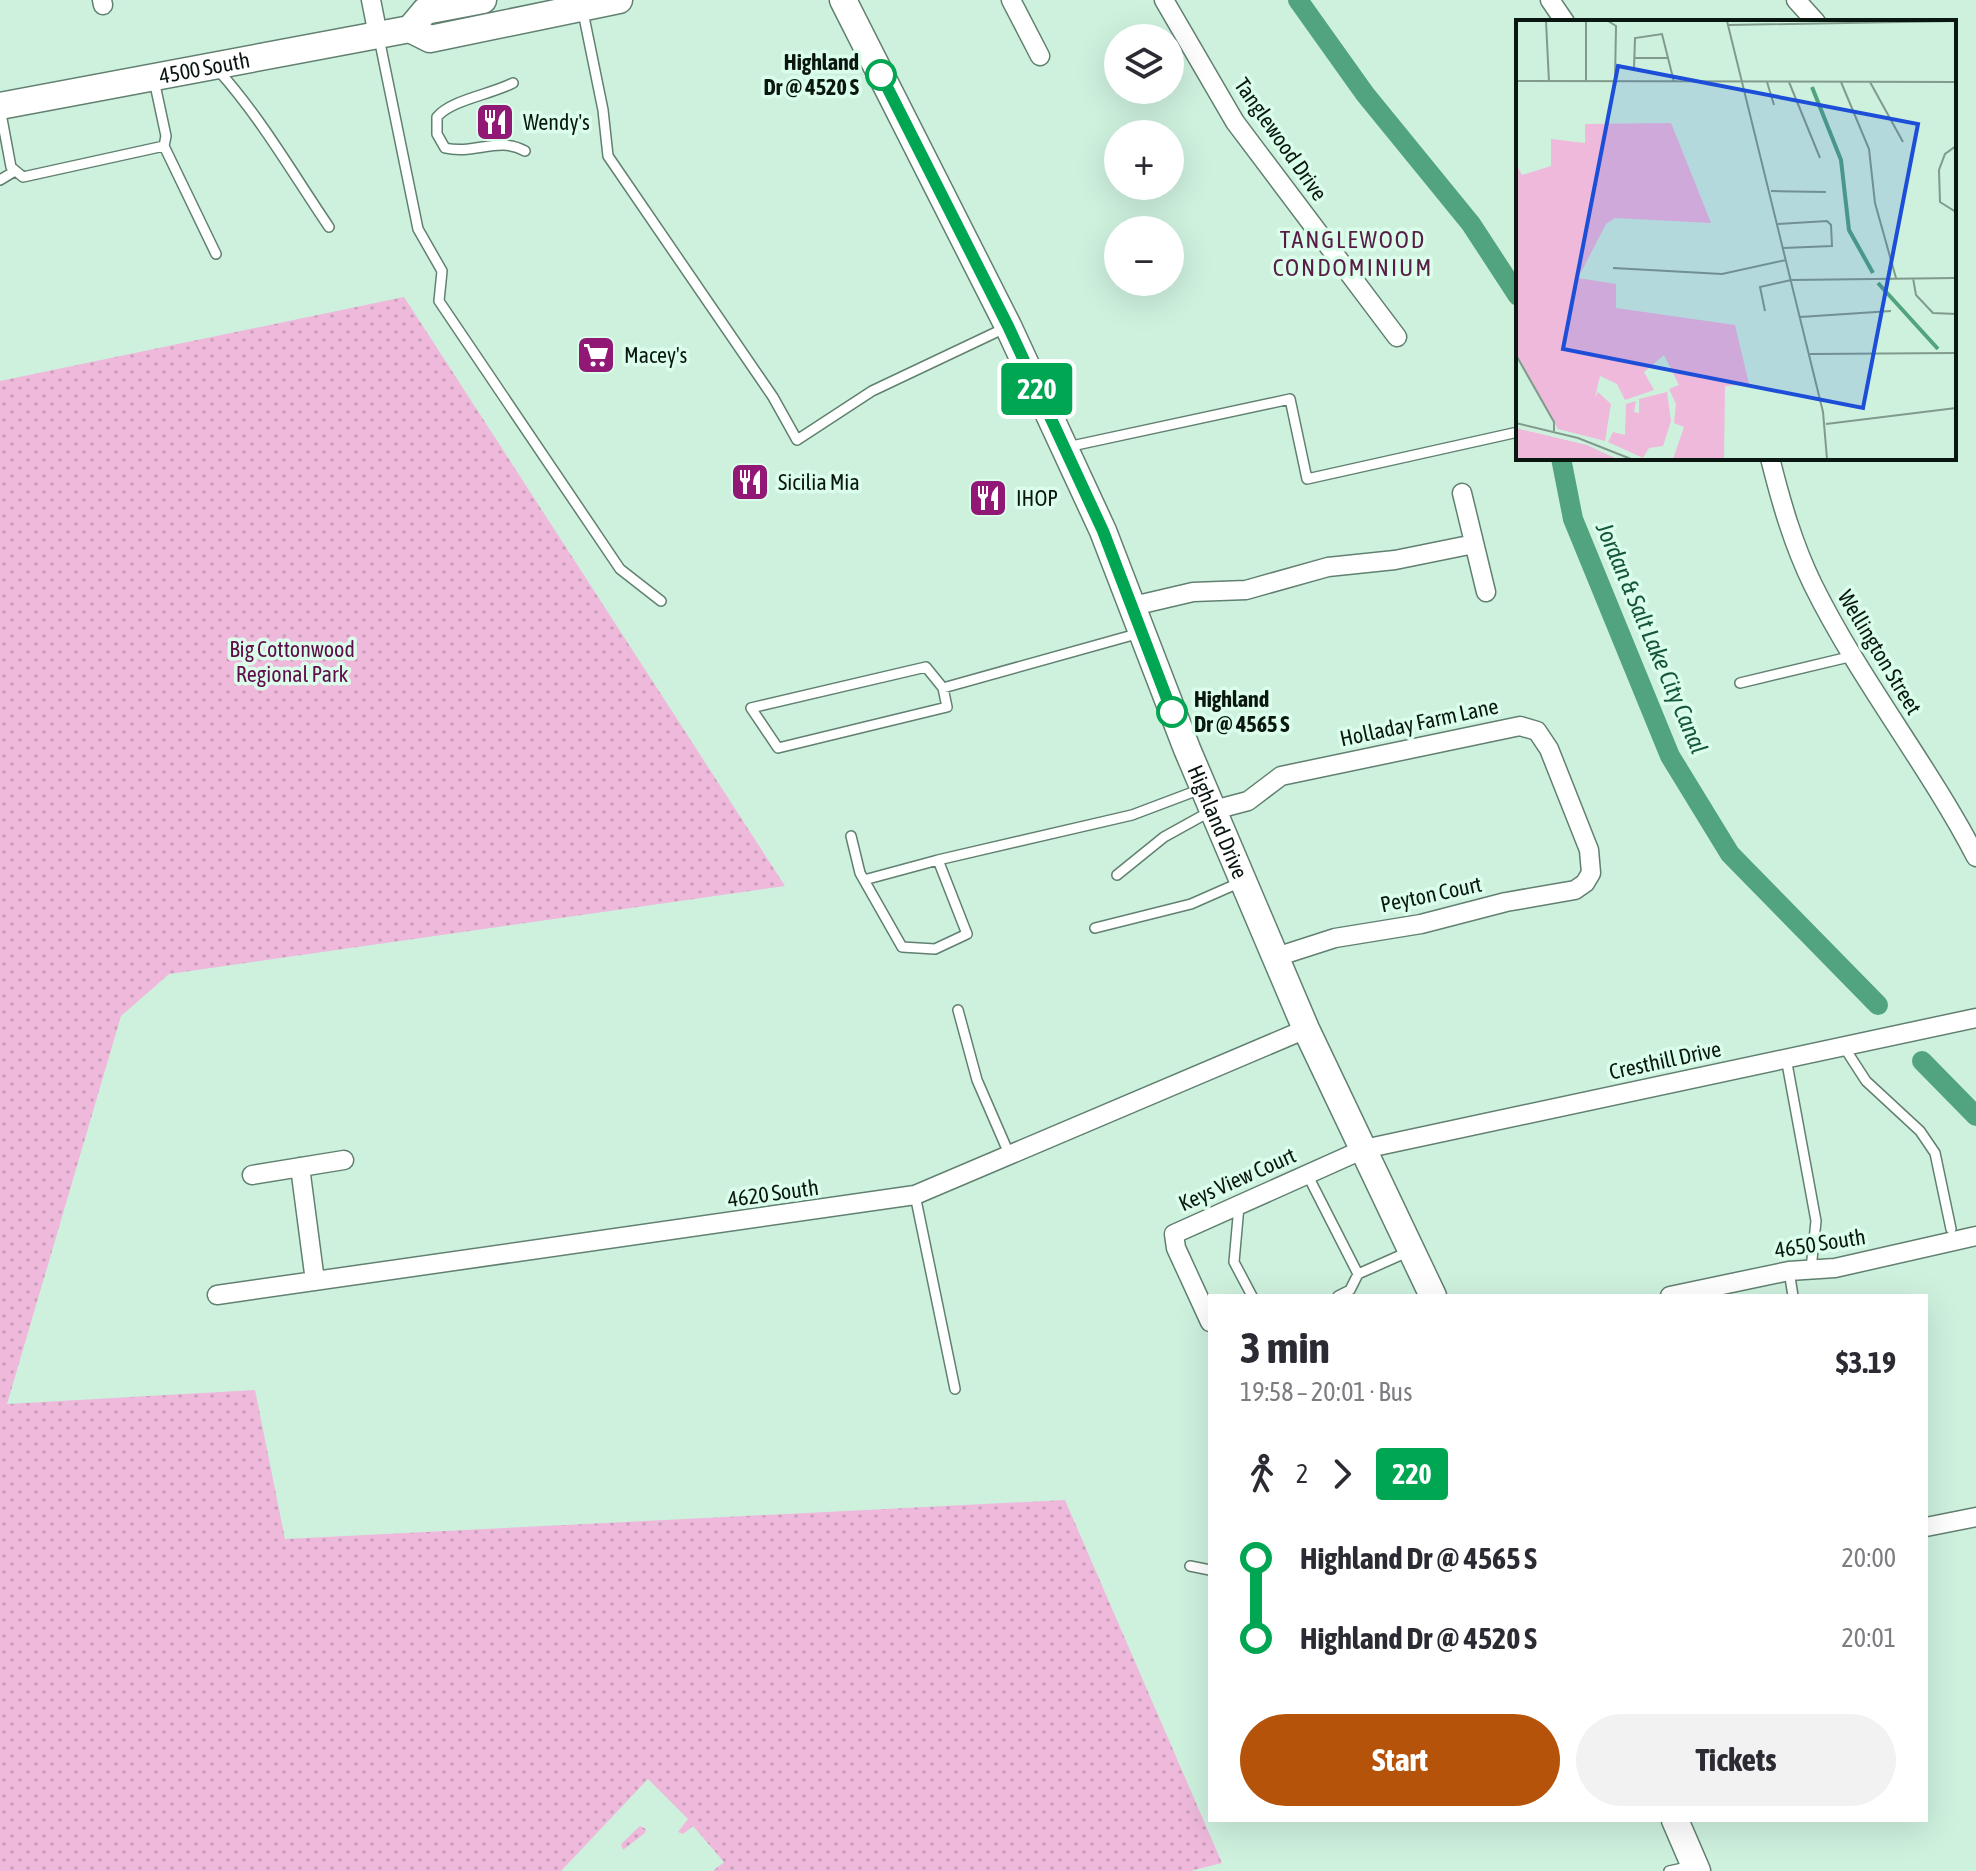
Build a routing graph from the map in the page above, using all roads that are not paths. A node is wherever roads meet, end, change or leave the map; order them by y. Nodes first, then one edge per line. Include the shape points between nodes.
1 (371, 0) edge
2 (483, 0) edge
3 (619, 0) edge
4 (843, 0) edge
5 (1011, 0) edge
6 (1164, 0) edge
7 (1550, 0) edge
8 (1796, 0) edge
9 (582, 7) junction
10 (1564, 20) edge
11 (1814, 20) edge
12 (410, 29) junction
13 (378, 35) junction
14 (1040, 56) dead end
15 (213, 65) junction
16 (153, 76) junction
17 (513, 83) dead end
18 (1, 102) edge
19 (164, 146) junction
20 (525, 151) dead end
21 (15, 171) junction
22 (0, 180) edge
23 (329, 227) dead end
24 (216, 254) dead end
25 (1008, 326) junction
26 (1397, 337) dead end
27 (1516, 432) edge
28 (1064, 448) junction
29 (1771, 460) edge
30 (1462, 493) dead end
31 (1474, 544) junction
32 (1486, 592) dead end
33 (661, 601) dead end
34 (1129, 607) junction
35 (1140, 633) junction
36 (1853, 656) junction
37 (1740, 683) dead end
38 (943, 688) junction
39 (1210, 799) junction
40 (851, 836) dead end
41 (1976, 857) edge
42 (938, 860) junction
43 (1591, 873) joint
44 (1117, 875) dead end
45 (864, 880) junction
46 (1244, 881) junction
47 (1095, 928) dead end
48 (1276, 957) junction
49 (958, 1010) dead end
50 (1976, 1018) edge
51 (1306, 1029) junction
52 (1844, 1047) junction
53 (1786, 1058) junction
54 (1364, 1149) junction
55 (1010, 1156) junction
56 (344, 1160) dead end
57 (300, 1167) junction
58 (1307, 1174) junction
59 (252, 1175) dead end
60 (915, 1195) junction
61 (1239, 1203) junction
62 (1951, 1229) dead end
63 (1976, 1236) edge
64 (1412, 1250) junction
65 (1811, 1269) junction
66 (1789, 1271) junction
67 (1358, 1274) junction
68 (315, 1281) junction
69 (1251, 1294) edge
70 (1342, 1294) edge
71 (1432, 1294) edge
72 (1680, 1294) edge
73 (1793, 1294) edge
74 (217, 1295) dead end
75 (1208, 1318) edge
76 (955, 1389) dead end
77 (1976, 1517) edge
78 (1928, 1527) edge
79 (1190, 1566) dead end
80 (1208, 1570) edge
81 (1675, 1822) edge
82 (1687, 1869) edge

1 - 13 street
2 - 12 main road, 4500 South via 425,11
3 - 9 main road, 4500 South
4 - 25 main road, Highland Drive
5 - 14 street
6 - 26 street, Tanglewood Drive via 1235,122
7 - 10 street
8 - 11 street
9 - 12 main road, 4500 South via 430,39
9 - 25 lane via 608,156 766,386 797,440 872,391
12 - 13 main road, 4500 South
13 - 15 main road, 4500 South
13 - 33 lane via 418,229 442,271 439,301 620,569
15 - 16 main road, 4500 South
15 - 23 lane via 249,105
16 - 18 main road, 4500 South
16 - 19 lane
17 - 20 lane via 486,97 446,105 437,117 437,134 445,148 461,152 510,142
18 - 21 lane
19 - 21 lane via 53,173 23,177
19 - 24 lane
21 - 22 lane
25 - 28 main road, Highland Drive
27 - 28 lane via 1307,479 1290,399
28 - 34 main road, Highland Drive via 1103,531
29 - 36 street, Wellington Street via 1799,554
30 - 31 street
31 - 32 street
31 - 34 street via 1328,567 1246,590 1193,592
34 - 35 main road, Highland Drive
35 - 38 lane
35 - 39 main road, Highland Drive
36 - 37 lane
36 - 41 street, Wellington Street
38 - 38 lane via 926,667 751,708 778,748 947,707
39 - 42 lane
39 - 43 street, Holladay Farm Lane via 1248,801 1270,781 1293,773 1528,727 1549,749 1589,850
39 - 44 lane
39 - 46 main road, Highland Drive
40 - 45 lane
42 - 45 lane
42 - 45 lane via 967,934 935,949 902,947
43 - 48 street, Peyton Court via 1575,890 1335,938
46 - 47 lane via 1191,904
46 - 48 main road, Highland Drive
48 - 51 main road, Highland Drive
49 - 55 lane via 977,1080
50 - 52 street, Cresthill Drive
51 - 54 main road, Highland Drive
51 - 55 street, 4620 South
52 - 53 street, Cresthill Drive
52 - 62 lane via 1866,1081 1920,1131 1935,1153
53 - 54 street, Cresthill Drive
53 - 65 lane via 1816,1221
54 - 58 street, Keys View Court
54 - 64 main road, Highland Drive
55 - 60 street, 4620 South
56 - 57 street
57 - 59 street
57 - 68 street
58 - 61 street, Keys View Court
58 - 67 lane
60 - 68 street, 4620 South
60 - 76 lane
61 - 69 lane via 1234,1262
61 - 75 street, Keys View Court via 1174,1234
63 - 65 street, 4650 South
64 - 67 lane
64 - 71 main road, Highland Drive
65 - 66 street, 4650 South
66 - 72 street, 4650 South
66 - 73 lane
67 - 70 lane
68 - 74 street, 4620 South
77 - 78 street
79 - 80 lane
81 - 82 main road

